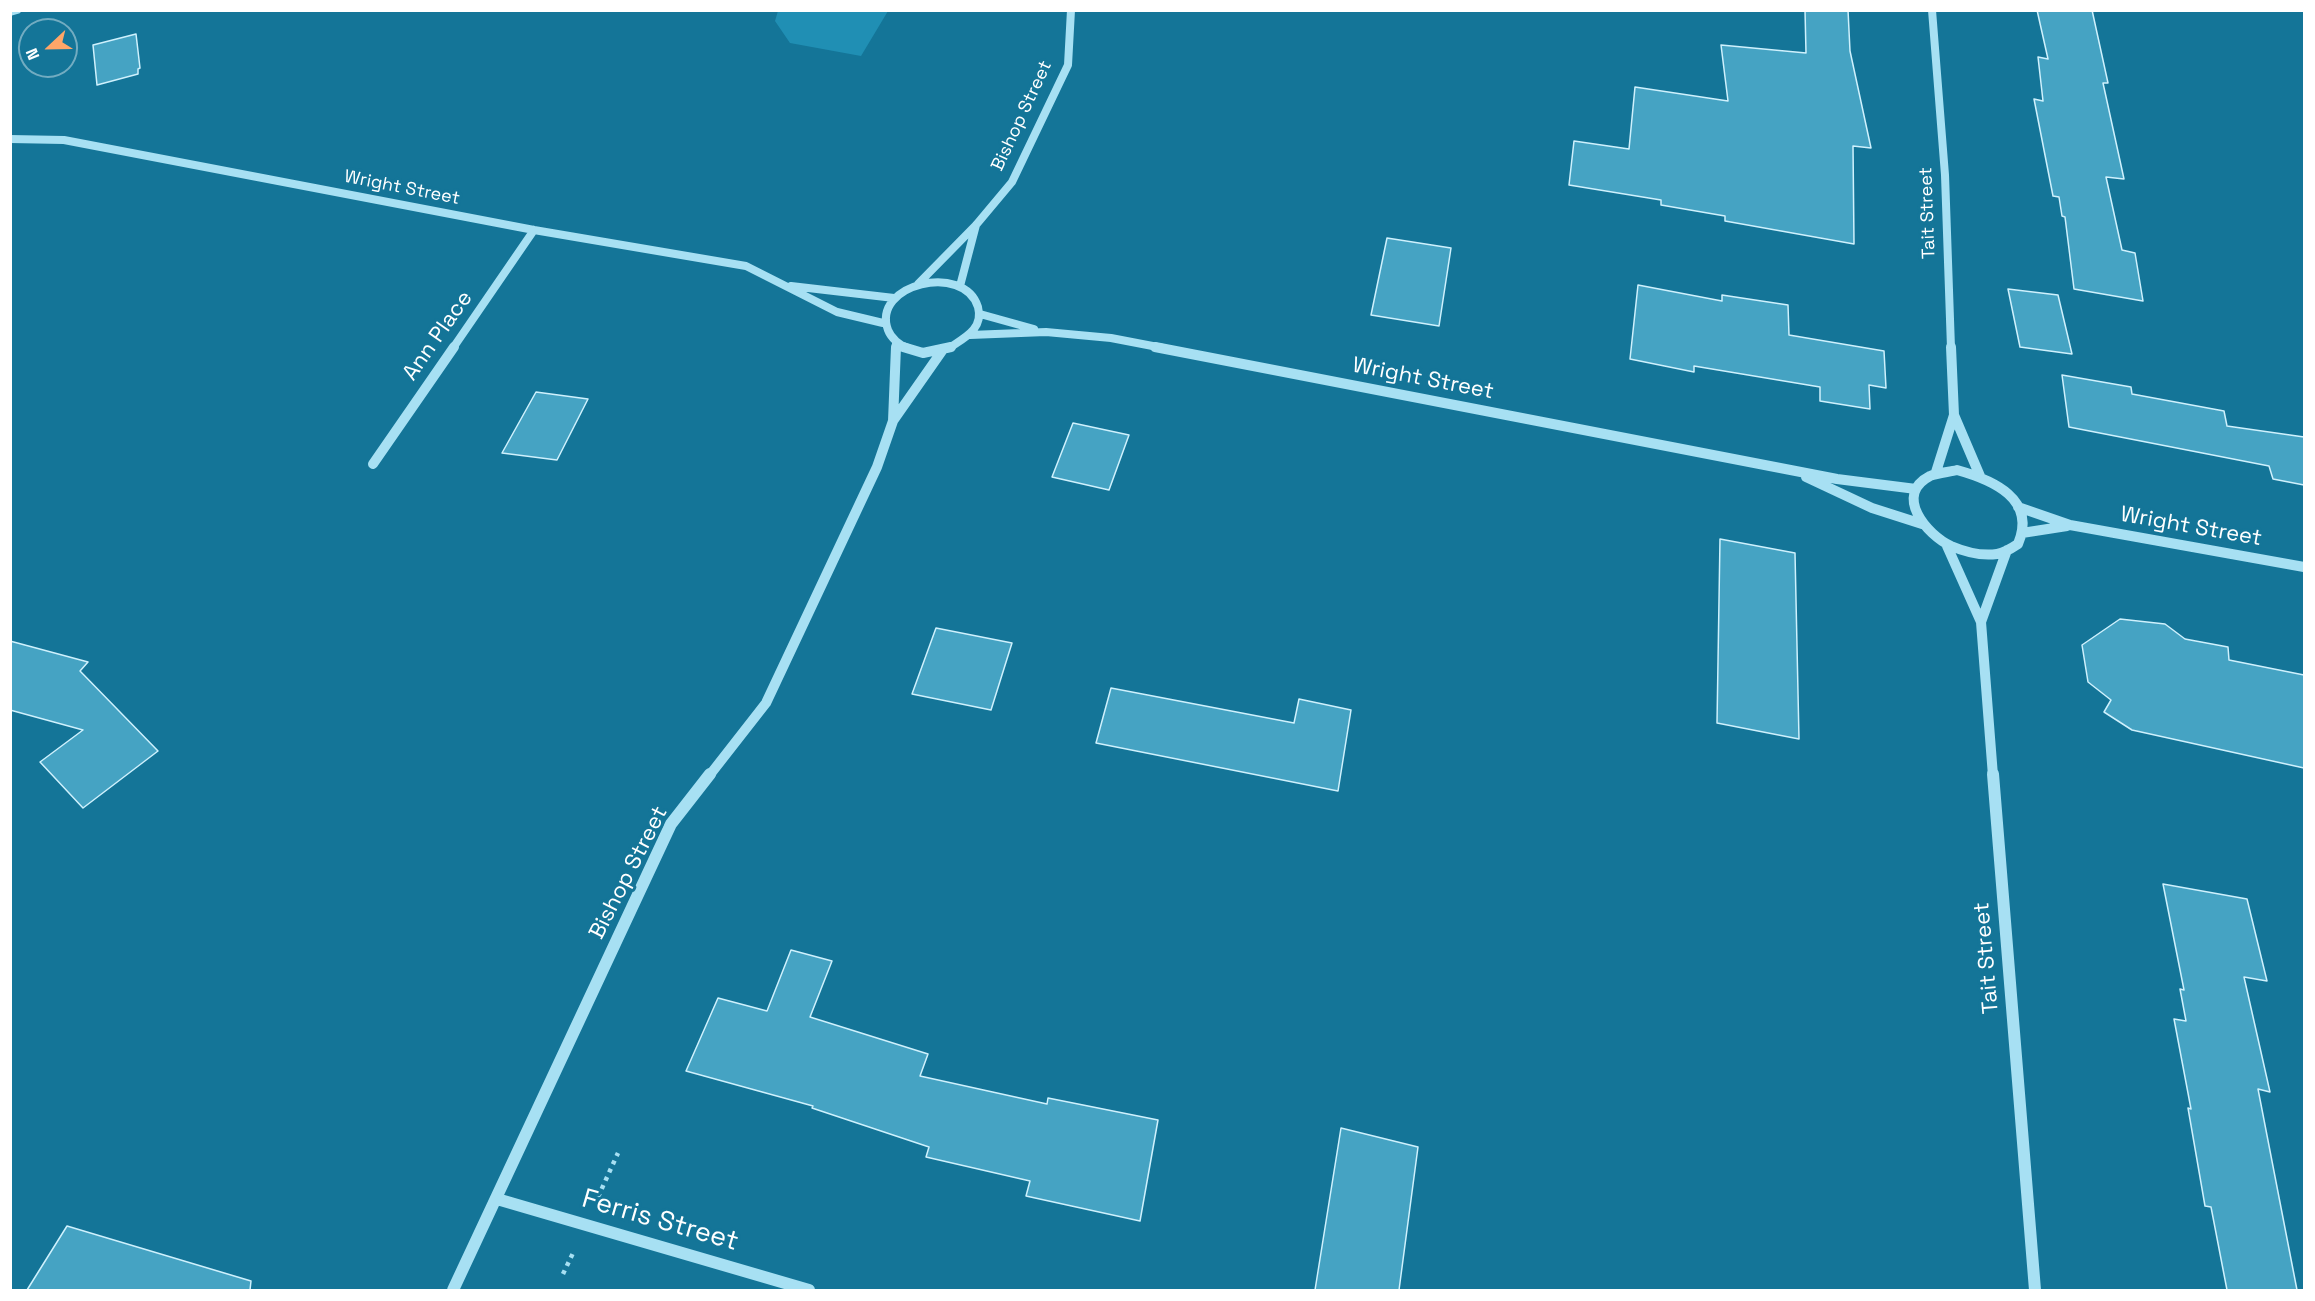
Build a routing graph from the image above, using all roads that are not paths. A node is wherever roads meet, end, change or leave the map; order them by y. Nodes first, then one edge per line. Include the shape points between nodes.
1 (17, 10) edge
2 (1071, 10) edge
3 (1932, 10) edge
4 (10, 12) edge
5 (10, 139) edge
6 (976, 225) junction
7 (534, 230) junction
8 (918, 284) junction
9 (782, 285) junction
10 (960, 286) junction
11 (894, 298) junction
12 (980, 314) junction
13 (883, 323) junction
14 (1046, 332) junction
15 (970, 334) junction
16 (896, 342) junction
17 (942, 351) junction
18 (1954, 415) junction
19 (893, 421) junction
20 (373, 464) dead end
21 (1792, 471) junction
22 (1936, 472) junction
23 (1980, 476) junction
24 (1916, 489) junction
25 (2019, 507) junction
26 (1923, 524) junction
27 (2070, 525) junction
28 (2022, 533) junction
29 (1947, 546) junction
30 (2007, 550) junction
31 (2304, 567) edge
32 (1981, 622) junction
33 (497, 1198) junction
34 (453, 1290) edge
35 (809, 1290) edge
36 (2035, 1290) edge

1 - 4 street
2 - 6 street, Bishop Street via 1068,64 1012,182
3 - 18 street, Tait Street via 1945,175
5 - 7 street, Wright Street via 64,140
6 - 8 street, Bishop Street
6 - 10 street, Bishop Street
7 - 9 street, Wright Street via 746,266
7 - 20 street, Ann Place
8 - 10 street via 940,282
8 - 11 street
9 - 11 street, Wright Street
9 - 13 street, Wright Street via 837,312
10 - 12 street via 975,298
11 - 13 street via 886,308
12 - 14 street, Wright Street
12 - 15 street
13 - 16 street
14 - 15 street, Wright Street
14 - 21 street, Wright Street via 1111,338
15 - 17 street via 960,344
16 - 17 street via 921,352
16 - 19 street, Bishop Street
17 - 19 street, Bishop Street
18 - 22 street, Tait Street
18 - 23 street, Tait Street
19 - 33 street, Bishop Street via 877,467 766,703 671,824
21 - 24 street, Wright Street
21 - 26 street, Wright Street via 1872,508
22 - 23 street via 1957,470
22 - 24 street via 1920,481
23 - 25 street via 2001,488
24 - 26 street via 1912,496 1915,513
25 - 27 street, Wright Street
25 - 28 street
26 - 29 street
27 - 28 street, Wright Street
27 - 31 street, Wright Street
28 - 30 street via 2018,544
29 - 30 street via 1974,555
29 - 32 street, Tait Street
30 - 32 street, Tait Street
32 - 36 street, Tait Street
33 - 34 street, Bishop Street
33 - 35 street, Ferris Street

